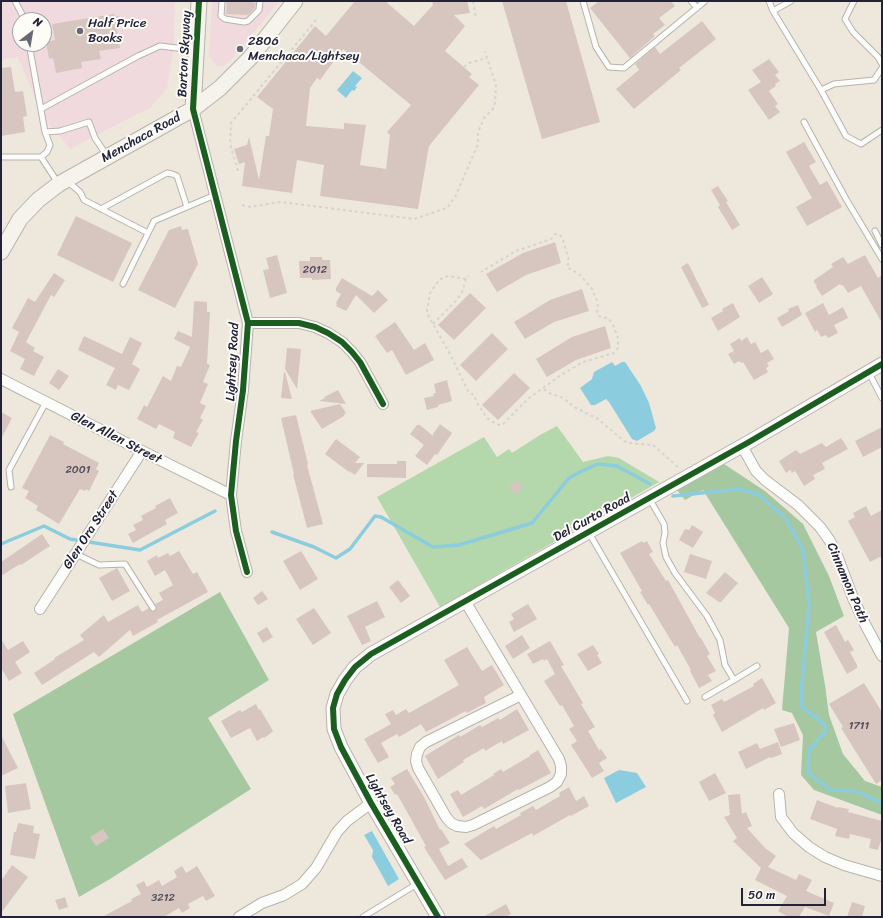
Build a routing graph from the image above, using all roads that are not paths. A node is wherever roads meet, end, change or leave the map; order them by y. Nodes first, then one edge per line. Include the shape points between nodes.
1 (15, 1) edge
2 (199, 1) edge
3 (222, 1) edge
4 (260, 1) edge
5 (583, 1) edge
6 (691, 1) edge
7 (706, 1) edge
8 (769, 1) edge
9 (791, 1) edge
10 (854, 1) edge
11 (290, 4) edge
12 (697, 8) junction
13 (21, 12) edge
14 (773, 12) junction
15 (197, 51) junction
16 (30, 52) edge
17 (882, 64) edge
18 (882, 68) edge
19 (820, 90) junction
20 (41, 108) junction
21 (193, 109) junction
22 (804, 122) dead end
23 (882, 130) edge
24 (45, 132) junction
25 (1, 157) edge
26 (41, 157) junction
27 (107, 157) junction
28 (62, 182) junction
29 (215, 195) junction
30 (187, 207) junction
31 (101, 209) junction
32 (875, 231) dead end
33 (148, 233) junction
34 (882, 245) edge
35 (1, 252) edge
36 (882, 259) edge
37 (123, 284) dead end
38 (248, 323) junction
39 (882, 364) edge
40 (868, 373) junction
41 (1, 378) edge
42 (882, 398) edge
43 (46, 402) junction
44 (383, 404) dead end
45 (742, 446) junction
46 (142, 451) junction
47 (11, 487) dead end
48 (231, 495) junction
49 (649, 498) junction
50 (589, 532) junction
51 (76, 554) junction
52 (247, 572) dead end
53 (466, 601) junction
54 (153, 608) dead end
55 (40, 609) dead end
56 (882, 656) edge
57 (757, 666) dead end
58 (734, 680) junction
59 (521, 695) junction
60 (706, 697) dead end
61 (687, 701) dead end
62 (333, 708) joint
63 (779, 794) dead end
64 (372, 803) junction
65 (882, 876) edge
66 (418, 883) junction
67 (239, 917) edge
68 (363, 917) edge
69 (438, 917) edge

1 - 13 lane
2 - 15 main road, Barton Skyway
3 - 4 lane via 220,16 244,22 259,10
5 - 12 lane via 596,47 609,68 624,68
6 - 12 lane
7 - 12 lane
8 - 14 lane
9 - 14 lane
10 - 17 lane via 845,19 853,32
11 - 21 main road, Menchaca Road via 251,56 220,88
14 - 19 lane
15 - 20 lane via 160,46
15 - 21 main road, Barton Skyway
16 - 20 lane
18 - 19 lane via 874,80 834,84
19 - 23 lane via 846,136 861,144
20 - 24 lane
21 - 27 main road, Menchaca Road
21 - 29 street, Lightsey Road
22 - 36 lane
24 - 26 lane via 50,145
24 - 27 lane via 60,131 89,122
25 - 26 lane
26 - 28 lane
27 - 28 main road, Menchaca Road
28 - 31 lane via 80,192 84,200
28 - 35 main road, Menchaca Road via 38,200 20,219
29 - 30 lane
29 - 38 street, Lightsey Road
30 - 31 lane via 177,176 167,173
30 - 33 lane via 154,221
31 - 33 lane
32 - 34 lane
33 - 37 lane
38 - 44 street via 299,323 328,333 342,342 360,362
38 - 48 street, Lightsey Road via 245,375
39 - 40 street, Del Curto Road
40 - 42 lane
40 - 45 street, Del Curto Road
41 - 43 street, Glen Allen Street
43 - 46 street, Glen Allen Street
43 - 47 lane via 9,470
45 - 49 street, Del Curto Road
45 - 56 street, Cinnamon Path via 756,471 811,516 827,536 853,598
46 - 48 street, Glen Allen Street
46 - 51 street, Glen Ora Street
48 - 52 street, Lightsey Road via 236,531
49 - 50 street, Del Curto Road
49 - 58 lane via 664,524 663,543 666,557 678,578 707,616 720,640 725,665
50 - 53 street, Del Curto Road
50 - 61 lane
51 - 54 lane via 99,565 125,564
51 - 55 street, Glen Ora Street
53 - 59 street
53 - 62 street, Del Curto Road via 371,654 355,667 345,680
57 - 58 lane
58 - 60 lane
59 - 59 street via 559,759 561,766 557,782 466,827 451,823 418,768 416,761 420,747
62 - 64 street, Lightsey Road via 334,729 341,747
63 - 65 street via 781,817 809,847 844,865
64 - 66 street, Lightsey Road
64 - 67 street via 347,821 337,832 316,868 302,884
66 - 68 lane
66 - 69 street, Lightsey Road

